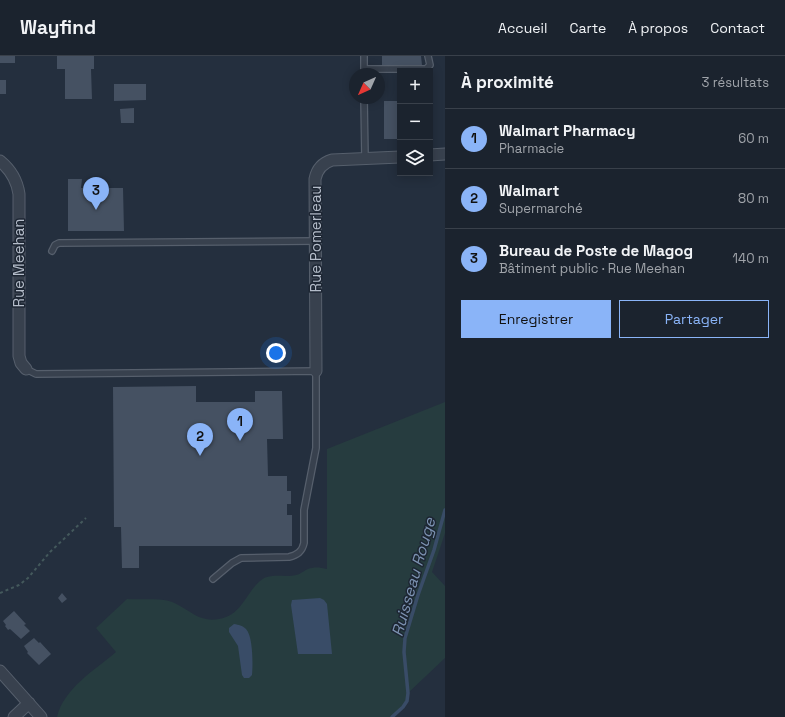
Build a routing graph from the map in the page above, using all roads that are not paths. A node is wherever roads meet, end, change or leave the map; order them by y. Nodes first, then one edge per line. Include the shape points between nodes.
1 (364, 56) edge
2 (428, 56) edge
3 (364, 68) edge
4 (385, 71) edge
5 (364, 104) edge
6 (445, 154) edge
7 (433, 155) edge
8 (397, 157) edge
9 (365, 158) junction
10 (0, 161) edge
11 (315, 240) junction
12 (52, 251) dead end
13 (26, 369) joint
14 (316, 371) junction
15 (213, 579) dead end
16 (0, 670) edge
17 (29, 703) junction
18 (14, 717) edge
19 (41, 717) edge

1 - 3 lane
2 - 4 lane via 430,65 426,69
5 - 9 lane
6 - 7 street
8 - 9 street, Rue Pomerleau
9 - 11 street, Rue Pomerleau via 332,160 322,164 317,171
10 - 13 street, Rue Meehan via 14,176 19,194 19,356
11 - 12 lane via 59,244 53,247
11 - 14 street, Rue Pomerleau
13 - 14 lane via 36,374
14 - 15 lane via 316,448 304,510 302,549 289,557 241,558 232,562
16 - 17 street
17 - 18 street
17 - 19 street

